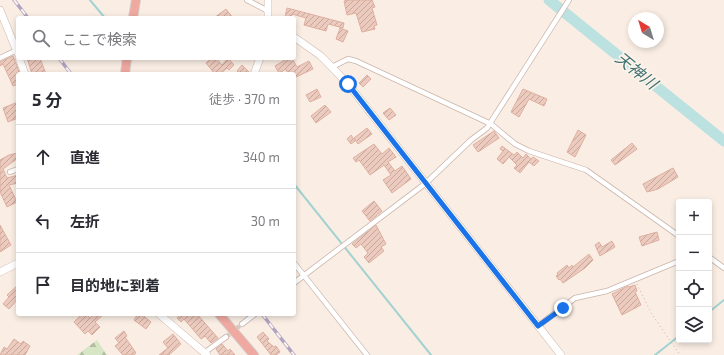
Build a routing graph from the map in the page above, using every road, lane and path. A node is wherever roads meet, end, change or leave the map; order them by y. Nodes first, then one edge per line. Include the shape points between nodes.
1 (136, 0) edge
2 (248, 0) edge
3 (268, 0) edge
4 (567, 2) edge
5 (0, 10) edge
6 (268, 15) edge
7 (133, 16) edge
8 (296, 38) edge
9 (16, 50) edge
10 (16, 52) edge
11 (0, 58) edge
12 (21, 60) edge
13 (127, 60) edge
14 (259, 60) edge
15 (332, 67) junction
16 (25, 72) edge
17 (126, 72) edge
18 (255, 72) edge
19 (491, 124) junction
20 (16, 170) edge
21 (10, 172) dead end
22 (426, 183) junction
23 (678, 235) edge
24 (712, 259) edge
25 (676, 262) edge
26 (16, 264) edge
27 (296, 265) edge
28 (724, 268) edge
29 (0, 272) edge
30 (304, 275) junction
31 (635, 280) junction
32 (296, 281) edge
33 (161, 316) edge
34 (221, 316) edge
35 (252, 316) edge
36 (242, 324) tunnel mouth
37 (538, 326) junction
38 (226, 337) tunnel mouth
39 (206, 354) edge
40 (254, 355) edge
41 (367, 355) edge
42 (560, 355) edge
43 (680, 355) edge

1 - 7 highway
2 - 6 street
3 - 6 street
4 - 19 street
5 - 9 street
8 - 15 street
10 - 11 street
12 - 16 street
13 - 17 highway
14 - 18 street
15 - 19 street via 348,59 356,61
15 - 22 street
19 - 22 street
19 - 23 street via 515,144 529,151 586,170
20 - 21 street
22 - 30 street
22 - 37 street
24 - 28 street
25 - 31 street
26 - 29 street
27 - 30 street
30 - 32 street
30 - 41 street
31 - 37 street via 607,291 575,298
31 - 43 path via 651,314
33 - 39 street
34 - 40 highway
35 - 36 street
37 - 42 street
38 - 39 street

